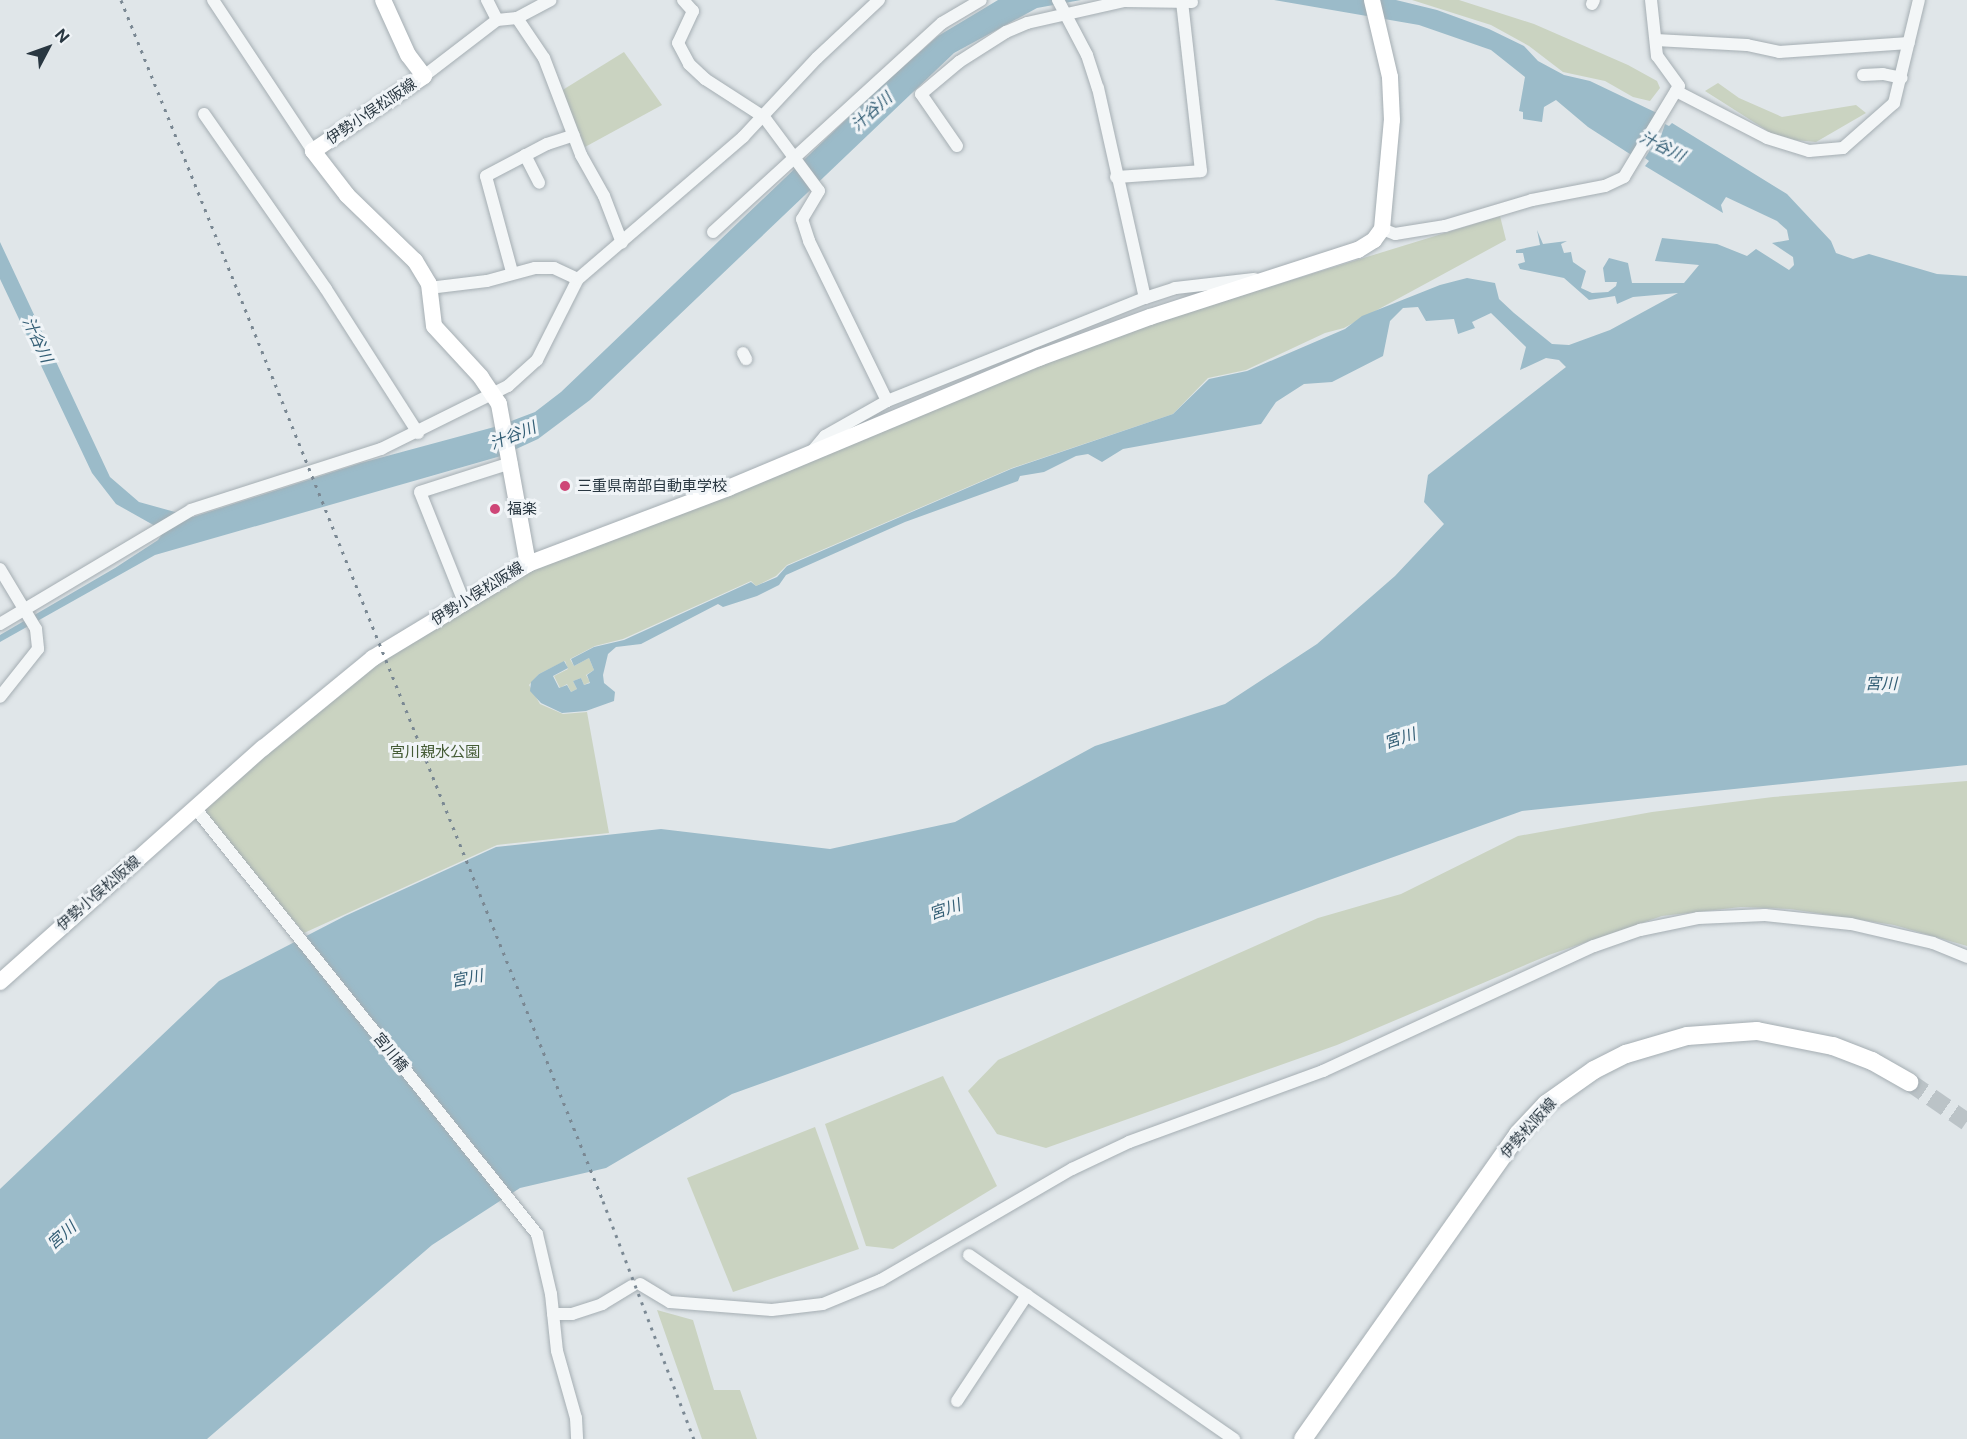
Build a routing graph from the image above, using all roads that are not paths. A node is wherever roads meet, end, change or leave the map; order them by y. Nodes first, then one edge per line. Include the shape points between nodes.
1 (213, 0) edge
2 (382, 0) edge
3 (487, 0) edge
4 (551, 0) edge
5 (682, 0) edge
6 (879, 0) edge
7 (981, 0) edge
8 (1372, 0) edge
9 (1651, 0) edge
10 (1918, 0) edge
11 (1061, 7) edge
12 (517, 18) junction
13 (497, 20) junction
14 (1656, 40) junction
15 (1909, 43) junction
16 (1863, 75) dead end
17 (424, 76) junction
18 (1902, 78) junction
19 (1676, 90) junction
20 (204, 114) dead end
21 (764, 117) junction
22 (574, 135) junction
23 (957, 146) dead end
24 (313, 151) junction
25 (525, 155) junction
26 (796, 158) junction
27 (1116, 177) junction
28 (539, 183) dead end
29 (1382, 229) junction
30 (713, 232) dead end
31 (622, 243) junction
32 (512, 272) junction
33 (578, 279) junction
34 (1264, 281) junction
35 (429, 288) junction
36 (1145, 298) junction
37 (495, 395) junction
38 (887, 401) junction
39 (418, 433) junction
40 (814, 449) junction
41 (511, 461) junction
42 (528, 564) junction
43 (0, 569) edge
44 (464, 602) junction
45 (25, 611) junction
46 (0, 624) edge
47 (0, 697) edge
48 (195, 808) junction
49 (1967, 957) edge
50 (0, 982) edge
51 (1910, 1082) tunnel mouth
52 (969, 1255) dead end
53 (1027, 1295) junction
54 (553, 1314) junction
55 (957, 1401) dead end
56 (577, 1439) edge
57 (1234, 1439) edge
58 (1303, 1439) edge

1 - 24 street
2 - 17 main road, 伊勢小俣松阪線 via 408,55
3 - 13 street
4 - 12 street
5 - 21 street via 693,11 678,43 689,64 705,79
6 - 21 street via 817,58
7 - 26 street via 942,23
8 - 29 main road via 1390,77 1392,120
9 - 14 street
10 - 15 street
11 - 23 street via 1006,32 959,62 921,94
11 - 27 street via 1087,55 1098,88
11 - 27 street via 1125,1 1187,2 1201,171
12 - 13 street
12 - 22 street via 544,58
13 - 17 street
14 - 15 street via 1747,45 1779,52
14 - 19 street via 1657,56 1677,81
15 - 18 street
16 - 18 street
17 - 24 main road, 伊勢小俣松阪線
18 - 19 street via 1888,110 1854,141 1828,150 1809,150 1767,138
19 - 29 street via 1624,177 1605,186 1532,200 1445,226 1395,234
20 - 39 street via 326,289
21 - 26 street
21 - 31 street
22 - 25 street
22 - 31 street
24 - 35 main road, 伊勢小俣松阪線 via 347,195 414,261
25 - 28 street
25 - 32 street via 486,176
26 - 30 street
26 - 38 street via 819,191 802,219 809,241
27 - 36 street
29 - 34 main road via 1374,240 1358,250
31 - 33 street
32 - 33 street via 554,268
32 - 35 street via 488,281
33 - 37 street via 537,360
34 - 36 street via 1252,278 1186,287
34 - 40 main road via 1150,316
35 - 37 main road, 伊勢小俣松阪線 via 434,326
36 - 38 street
37 - 39 street
37 - 41 main road, 伊勢小俣松阪線
38 - 40 street via 825,436
39 - 45 street via 381,449 191,510
40 - 42 main road via 719,491
41 - 42 main road, 伊勢小俣松阪線
41 - 44 street via 420,492
42 - 44 main road, 伊勢小俣松阪線
43 - 45 street
44 - 48 main road, 伊勢小俣松阪線 via 373,658
45 - 46 street
45 - 47 street via 36,629 37,656
48 - 50 main road, 伊勢小俣松阪線
48 - 54 street, 宮川橋 via 537,1234
49 - 54 street via 1933,943 1851,924 1765,915 1698,918 1640,930 1594,946 1323,1071 1091,1160 881,1280 823,1304 772,1310 670,1302 636,1285 602,1304 572,1314
51 - 58 main road, 伊勢松阪線 via 1833,1046 1757,1030 1687,1036 1626,1053 1594,1070 1546,1104 1518,1134
52 - 53 street
53 - 55 street
53 - 57 street
54 - 56 street, 宮川橋 via 557,1351 576,1418

